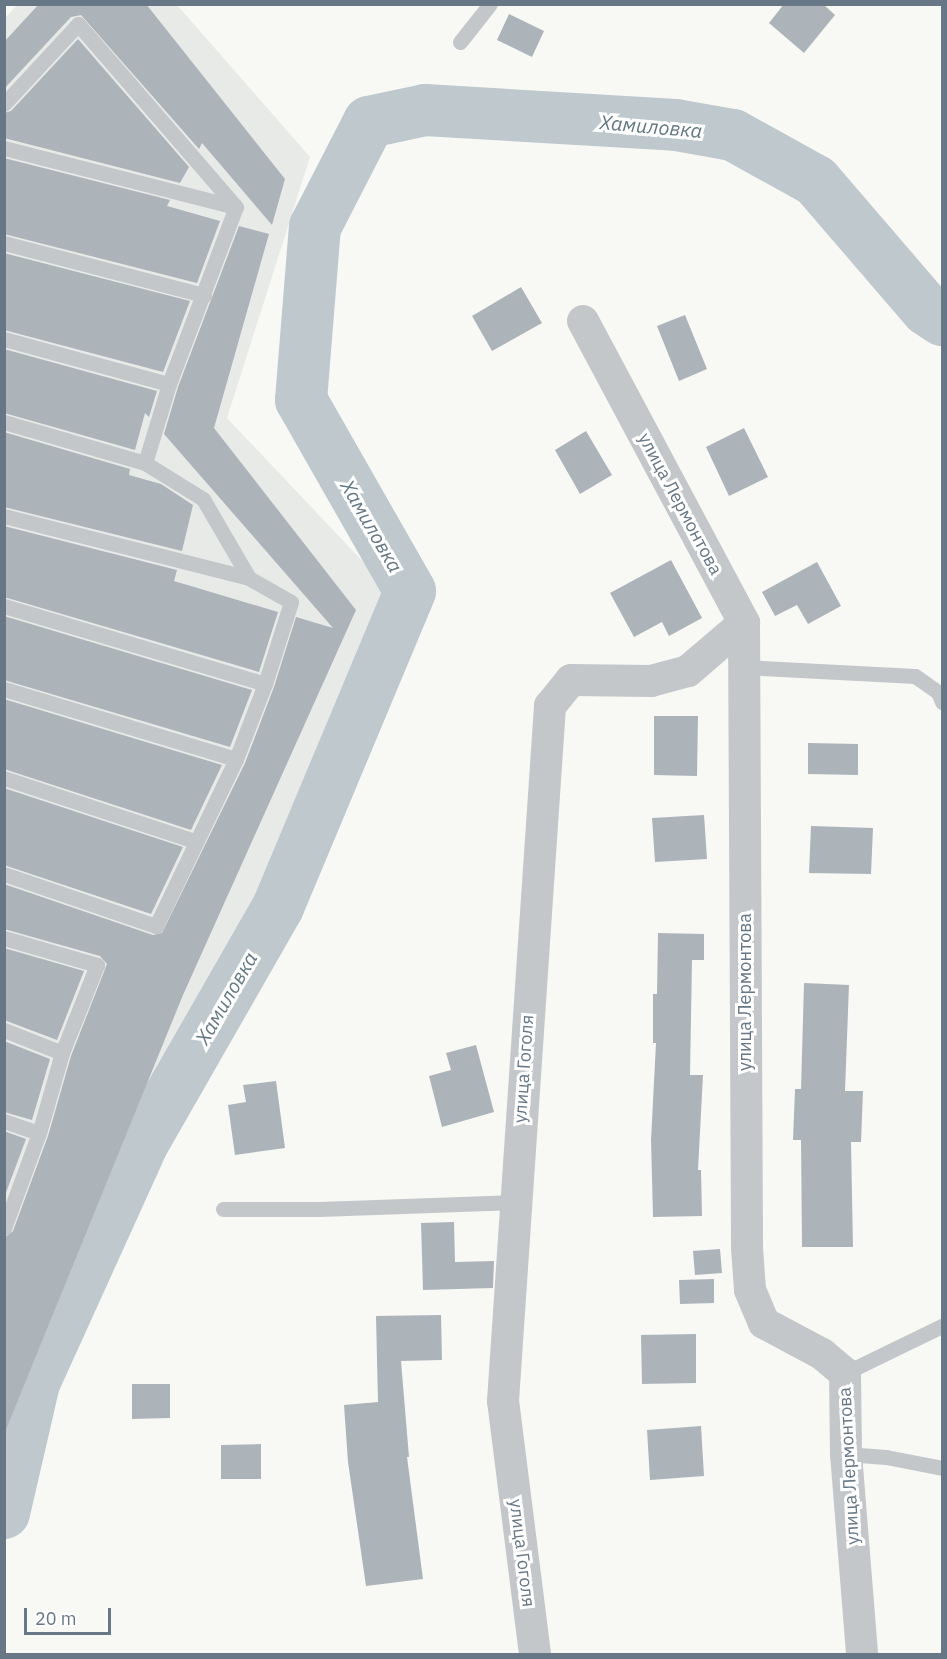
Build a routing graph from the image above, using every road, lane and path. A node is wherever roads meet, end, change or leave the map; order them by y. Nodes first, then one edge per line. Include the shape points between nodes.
1 (490, 4) edge
2 (460, 42) dead end
3 (4, 104) edge
4 (4, 148) edge
5 (236, 207) junction
6 (4, 243) edge
7 (204, 295) junction
8 (583, 321) dead end
9 (4, 339) edge
10 (169, 384) junction
11 (4, 422) edge
12 (146, 463) junction
13 (4, 516) edge
14 (249, 578) junction
15 (4, 606) edge
16 (744, 623) junction
17 (743, 667) junction
18 (265, 684) junction
19 (4, 689) edge
20 (942, 702) edge
21 (236, 759) junction
22 (4, 778) edge
23 (195, 841) junction
24 (4, 874) edge
25 (4, 938) edge
26 (4, 1030) edge
27 (63, 1053) junction
28 (4, 1121) edge
29 (39, 1133) junction
30 (515, 1202) junction
31 (222, 1209) dead end
32 (7, 1211) edge
33 (4, 1228) edge
34 (942, 1326) edge
35 (845, 1373) junction
36 (846, 1454) junction
37 (942, 1468) edge
38 (535, 1654) edge
39 (862, 1654) edge

1 - 2 lane
3 - 5 lane via 78,24
4 - 5 lane
5 - 7 lane
6 - 7 lane
7 - 10 lane
8 - 16 street, улица Лермонтова
9 - 10 lane
10 - 12 lane
11 - 12 lane
12 - 14 lane via 203,499
13 - 14 lane
14 - 18 lane via 291,602
15 - 18 lane
16 - 17 street, улица Лермонтова
16 - 30 street, улица Гоголя via 688,671 651,681 571,680 550,706
17 - 20 lane via 915,676 938,692
17 - 35 street, улица Лермонтова via 750,1290 764,1323 822,1354
18 - 21 lane
19 - 21 lane
21 - 23 lane
22 - 23 lane
23 - 24 lane via 156,926
25 - 27 lane via 97,965
26 - 27 lane
27 - 29 lane
28 - 29 lane
29 - 32 lane
30 - 31 lane
30 - 38 street, улица Гоголя via 503,1401
32 - 33 lane
34 - 35 lane
35 - 36 street, улица Лермонтова
36 - 37 lane
36 - 39 street, улица Лермонтова

